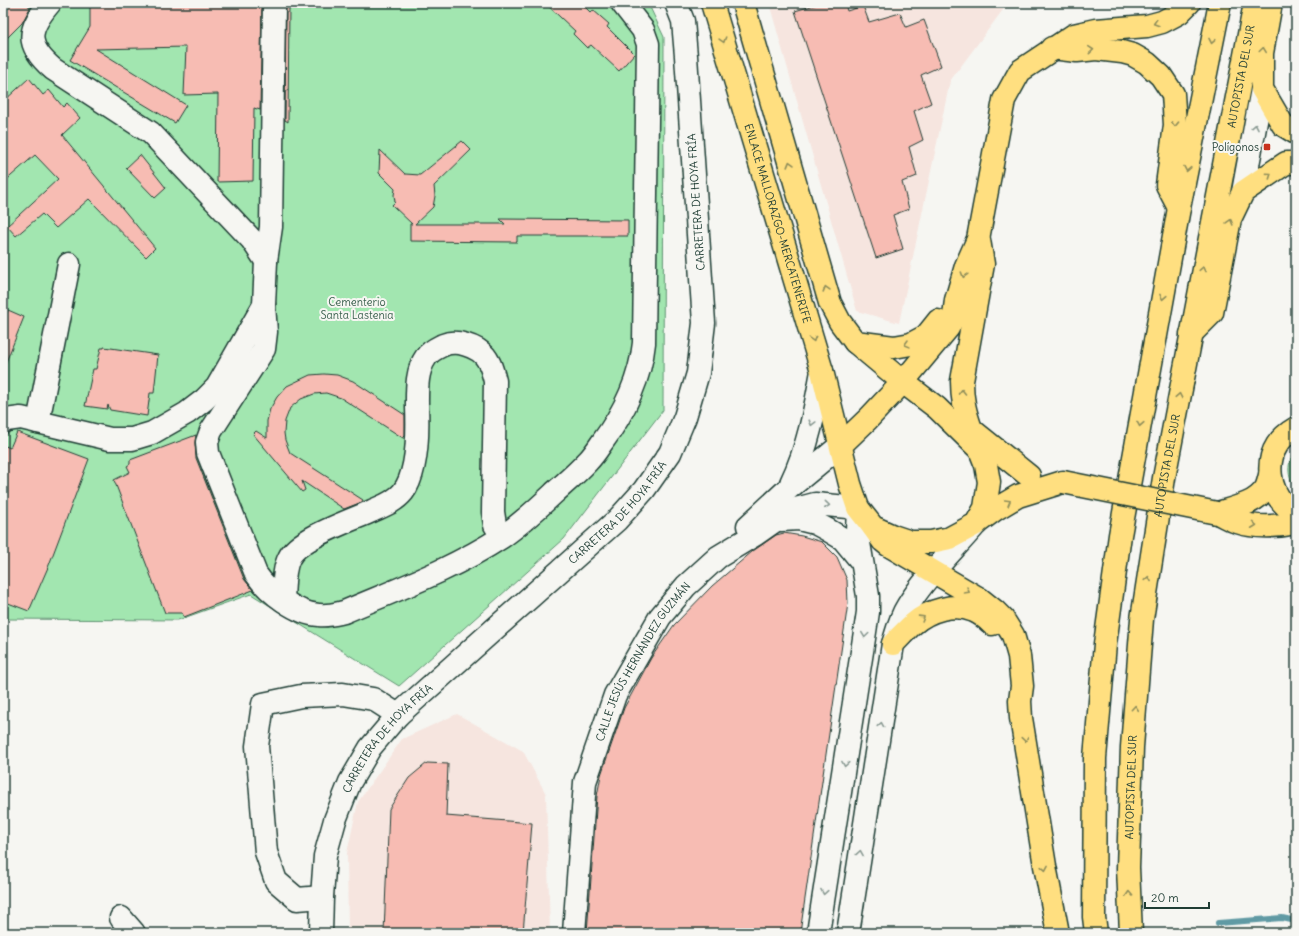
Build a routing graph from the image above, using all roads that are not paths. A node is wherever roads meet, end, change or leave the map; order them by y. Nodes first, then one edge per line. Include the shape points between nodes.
1 (50, 3) edge
2 (274, 3) edge
3 (622, 3) edge
4 (676, 3) edge
5 (712, 3) edge
6 (743, 3) edge
7 (1189, 3) edge
8 (1220, 3) edge
9 (1255, 3) edge
10 (1271, 3) edge
11 (1052, 48) junction
12 (1262, 89) junction
13 (1296, 133) edge
14 (1296, 163) edge
15 (1243, 192) junction
16 (1179, 208) junction
17 (978, 239) junction
18 (266, 261) junction
19 (69, 264) dead end
20 (956, 300) junction
21 (264, 305) junction
22 (1191, 334) junction
23 (856, 342) junction
24 (822, 371) junction
25 (903, 382) junction
26 (937, 408) junction
27 (3, 422) edge
28 (38, 422) junction
29 (1296, 428) edge
30 (971, 429) junction
31 (841, 445) junction
32 (980, 450) junction
33 (1029, 476) junction
34 (1270, 476) junction
35 (1063, 482) junction
36 (789, 488) junction
37 (858, 508) junction
38 (1217, 513) junction
39 (1296, 514) edge
40 (776, 520) junction
41 (1296, 523) edge
42 (976, 524) junction
43 (873, 527) junction
44 (502, 536) junction
45 (718, 557) junction
46 (861, 561) junction
47 (933, 572) junction
48 (283, 600) junction
49 (893, 644) junction
50 (1020, 701) junction
51 (398, 715) junction
52 (322, 897) junction
53 (321, 933) edge
54 (574, 933) edge
55 (818, 933) edge
56 (848, 933) edge
57 (1058, 933) edge
58 (1096, 933) edge
59 (1131, 933) edge

1 - 18 street via 35,25 32,37 34,49 42,59 53,69 151,133 252,240
2 - 18 street via 271,227
3 - 44 street via 643,30 648,44 642,362 624,410 589,460 526,519
4 - 51 street, CARRETERA DE HOYA FRÍA via 683,21 704,323 698,373 685,417 670,453 644,490 617,520
5 -> 24 main road, ENLACE MALLORAZGO-MERCATENERIFE
23 -> 6 main road via 840,322 830,303
7 -> 11 main road via 1179,13 1162,22 1074,34
8 -> 16 main road
22 -> 9 main road, AUTOPISTA DEL SUR
12 -> 10 main road via 1262,52
11 -> 16 main road via 1122,52 1143,60 1161,76 1173,94 1175,120 1167,185
11 - 17 main road via 1020,71 1004,100
12 - 13 main road via 1283,125
15 -> 12 street
15 -> 14 main road via 1286,163
22 -> 15 main road via 1212,313 1230,219
16 -> 58 main road via 1120,534 1105,644 1095,758
17 -> 20 main road via 966,266
30 -> 17 main road via 962,398 962,381 982,264
18 - 21 street
19 - 28 street
20 -> 23 main road via 926,336 911,344 894,347
20 - 25 main road via 954,316 948,328
21 - 28 street via 217,387 187,413 152,433 132,439 110,439
21 - 48 street via 264,349 211,431 207,442 208,453 256,574 271,592
59 -> 22 main road, AUTOPISTA DEL SUR via 1128,868 1131,754 1142,619 1164,478
23 - 25 main road
24 - 31 main road, ENLACE MALLORAZGO-MERCATENERIFE
24 -> 36 street via 803,458
25 - 26 main road
25 - 31 main road
26 - 30 main road via 954,416
26 - 32 main road
27 - 28 street via 21,418
29 - 34 main road via 1287,433 1277,445
30 - 33 main road
31 - 36 street
31 - 37 main road, ENLACE MALLORAZGO-MERCATENERIFE
32 - 33 main road
32 - 42 main road via 989,482 985,508
33 - 35 main road
34 - 38 main road via 1266,488 1255,498
34 - 39 main road via 1283,504
35 - 38 main road, bridge
42 -> 35 main road via 1018,496
36 - 45 street
40 -> 37 street, CALLE JESÚS HERNÁNDEZ GUZMÁN via 796,509 815,504
37 - 43 main road, ENLACE MALLORAZGO-MERCATENERIFE
37 - 46 street via 857,532
38 -> 41 main road via 1238,522 1257,526
40 - 45 street, CALLE JESÚS HERNÁNDEZ GUZMÁN
40 - 46 street via 799,519 815,523 843,540
42 - 43 main road via 950,538 931,542 911,542
42 - 47 street
43 - 47 main road, ENLACE MALLORAZGO-MERCATENERIFE via 883,541
44 - 48 street via 427,577 344,612 318,615
44 - 48 street via 495,525 494,512 495,381 491,365 482,353 470,346 448,343 426,357 420,370 417,386 414,468 402,493 390,503 309,539 297,547 289,557 285,571
45 - 54 street, CALLE JESÚS HERNÁNDEZ GUZMÁN via 686,586 660,617 615,695 585,782
46 -> 55 street via 868,596 868,612
47 - 49 street via 907,607
47 -> 50 main road, ENLACE MALLORAZGO-MERCATENERIFE via 980,599 1008,626 1016,645 1021,669
49 -> 50 main road via 913,624 928,614 952,607 974,611 985,617 1001,636 1006,648 1013,685
56 -> 49 street
50 -> 57 main road
51 - 52 street, CARRETERA DE HOYA FRÍA via 370,748 350,782 334,820 325,856
51 - 52 street via 373,699 343,694 301,696 263,704 257,746 266,852 276,881 297,899
52 - 53 street, CARRETERA DE HOYA FRÍA

